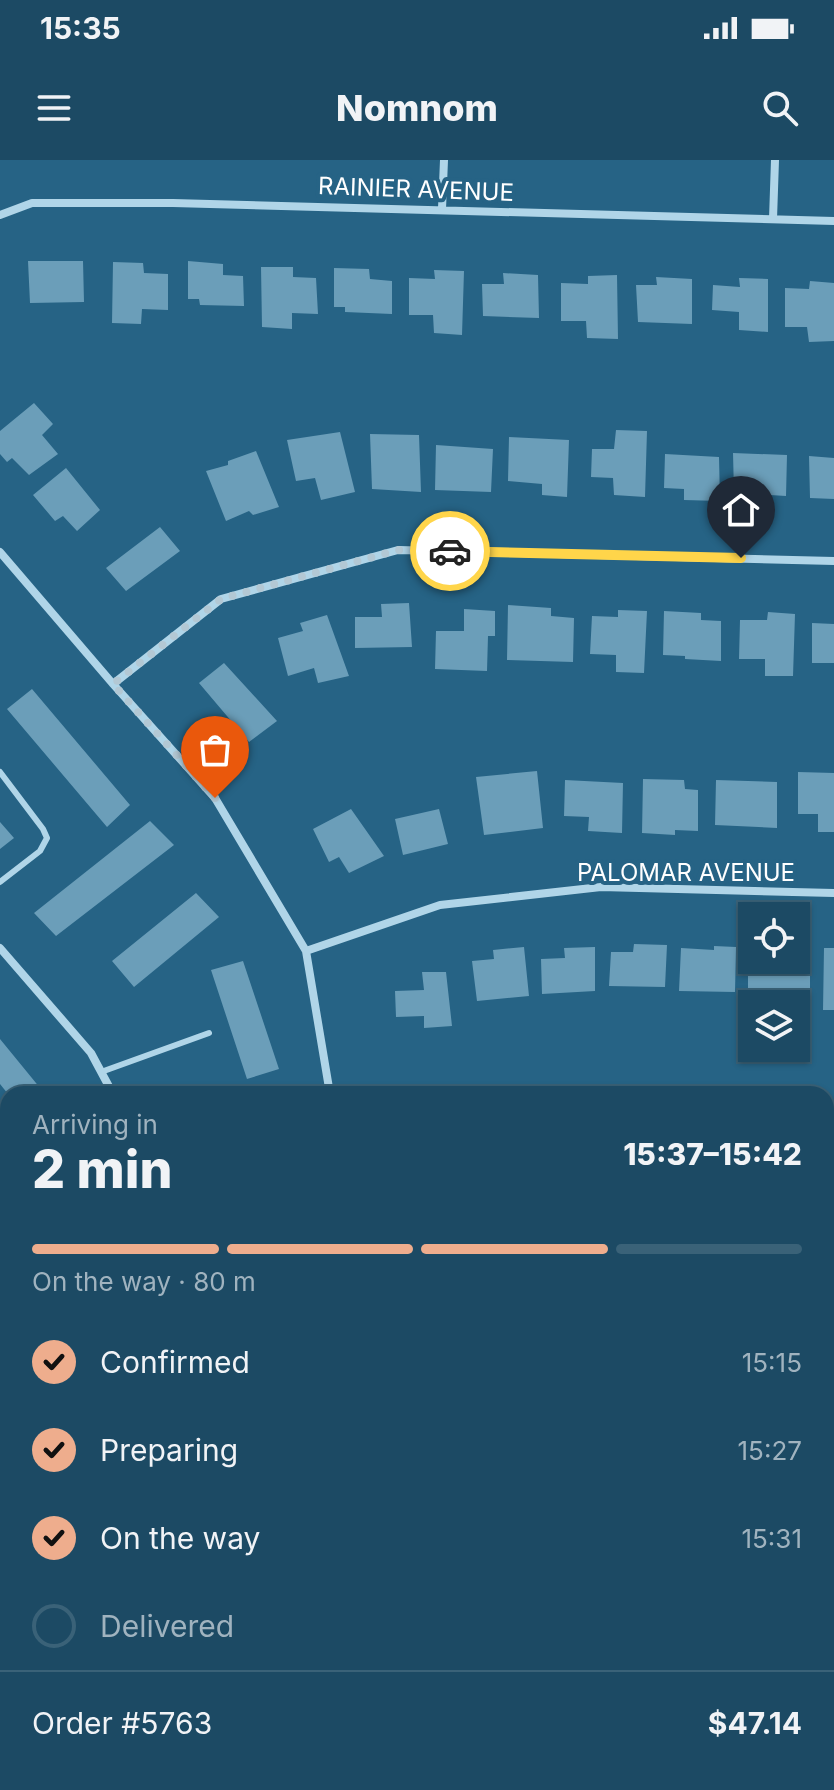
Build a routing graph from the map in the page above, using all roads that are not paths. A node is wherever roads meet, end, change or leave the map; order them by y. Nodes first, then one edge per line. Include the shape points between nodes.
1 (444, 160) edge
2 (775, 160) edge
3 (442, 209) junction
4 (0, 215) edge
5 (773, 219) junction
6 (834, 221) edge
7 (0, 552) edge
8 (834, 561) edge
9 (113, 684) junction
10 (0, 772) edge
11 (0, 882) edge
12 (834, 893) edge
13 (0, 948) edge
14 (306, 951) junction
15 (209, 1033) dead end
16 (101, 1072) junction
17 (109, 1086) edge
18 (329, 1086) edge

1 - 3 street
2 - 5 street
3 - 4 street, RAINIER AVENUE via 32,203
3 - 5 street, RAINIER AVENUE
5 - 6 street, RAINIER AVENUE
7 - 9 street
8 - 9 street via 398,550 221,599
9 - 14 street via 215,798
10 - 11 lane via 47,838 40,851
12 - 14 street, PALOMAR AVENUE via 601,887 455,903
13 - 16 street via 91,1053
14 - 18 street
15 - 16 lane
16 - 17 street

